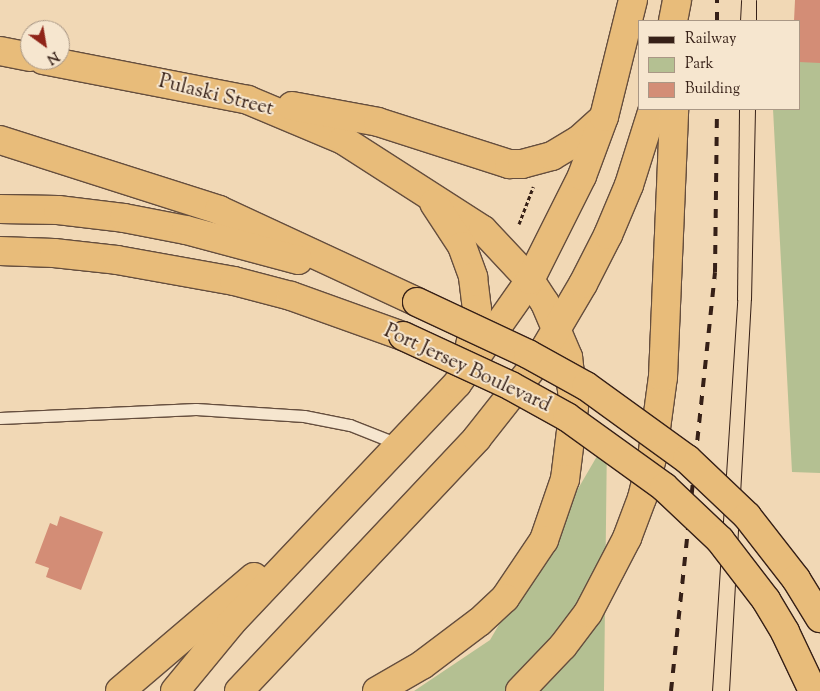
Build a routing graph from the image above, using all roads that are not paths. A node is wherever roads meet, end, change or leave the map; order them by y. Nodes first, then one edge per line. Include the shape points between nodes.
1 (633, 0) edge
2 (677, 0) edge
3 (675, 20) edge
4 (0, 51) edge
5 (20, 55) edge
6 (70, 65) edge
7 (248, 100) junction
8 (653, 110) edge
9 (674, 110) edge
10 (604, 117) junction
11 (0, 140) edge
12 (0, 152) edge
13 (73, 164) junction
14 (428, 195) junction
15 (0, 209) edge
16 (0, 252) edge
17 (530, 280) junction
18 (417, 302) junction
19 (558, 328) junction
20 (457, 384) junction
21 (514, 393) junction
22 (0, 418) edge
23 (400, 445) junction
24 (570, 448) junction
25 (367, 480) junction
26 (820, 618) edge
27 (120, 691) edge
28 (175, 691) edge
29 (239, 691) edge
30 (377, 691) edge
31 (520, 691) edge
32 (813, 691) edge

1 - 10 highway
2 - 3 highway
4 - 5 highway
6 - 7 highway, Pulaski Street
7 - 10 highway via 350,115 509,164 537,162 566,150
7 - 14 highway, Pulaski Street via 343,140
8 - 19 highway via 629,185 608,235
9 - 31 highway via 663,377 652,458 642,498 628,538 588,613 564,646
10 - 17 highway via 582,176
11 - 13 highway
12 - 13 highway
13 - 18 highway via 218,210
14 - 17 highway, Pulaski Street via 483,230
14 - 20 highway, Pulaski Street via 462,246 476,292 472,345
15 - 18 highway, Port Jersey Boulevard via 58,210 186,230 302,262
16 - 32 highway, Port Jersey Boulevard, bridge via 54,253 117,260 291,296 403,336 502,382 558,413 664,487 720,540 766,600
17 - 19 highway, Pulaski Street
17 - 20 highway
18 - 26 highway, Port Jersey Boulevard, bridge via 528,354 586,386 688,459 747,516 796,579
19 - 21 highway
19 - 24 highway, Pulaski Street via 573,384
20 - 21 highway
20 - 23 highway
21 - 24 highway via 549,414
21 - 29 highway via 477,438
22 - 23 lane via 196,409 304,416 350,425
23 - 25 highway
24 - 30 highway, Pulaski Street via 565,479 544,540 504,598 452,644
25 - 27 highway
25 - 28 highway via 231,623

